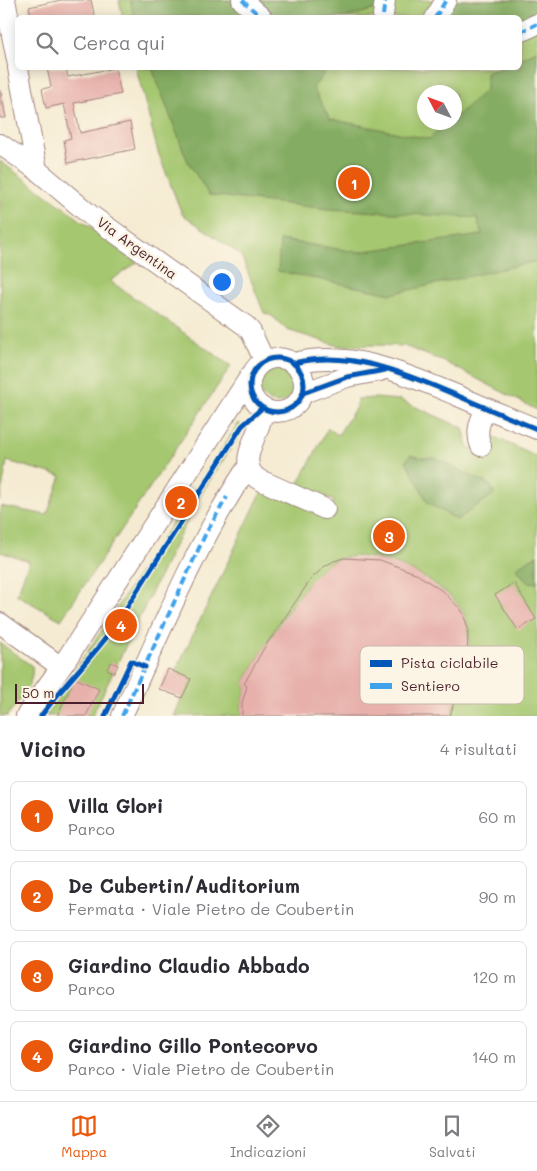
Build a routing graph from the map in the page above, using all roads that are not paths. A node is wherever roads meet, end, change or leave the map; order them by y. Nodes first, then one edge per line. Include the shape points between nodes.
1 (5, 0) edge
2 (242, 0) edge
3 (446, 0) edge
4 (259, 15) edge
5 (437, 15) edge
6 (537, 24) edge
7 (522, 31) edge
8 (15, 51) edge
9 (19, 70) edge
10 (0, 144) edge
11 (38, 170) junction
12 (264, 360) junction
13 (294, 363) junction
14 (390, 369) junction
15 (251, 376) junction
16 (303, 393) junction
17 (486, 408) junction
18 (263, 409) junction
19 (224, 419) junction
20 (537, 430) edge
21 (480, 446) dead end
22 (249, 466) junction
23 (325, 508) dead end
24 (0, 623) edge
25 (61, 667) junction
26 (26, 716) edge
27 (122, 716) edge

1 - 8 street
2 - 4 street
3 - 5 street
6 - 7 street
9 - 11 street
10 - 11 street, Via Argentina
11 - 12 street, Via Argentina via 89,214 246,326
12 - 13 street via 280,357
12 - 15 street
13 - 14 street via 331,359
13 - 16 street via 303,376
14 - 16 street via 347,377
14 - 17 street
15 - 18 street via 251,394
15 - 19 street
16 - 18 street via 286,411
17 - 20 street
17 - 21 street via 478,427
18 - 19 street
18 - 22 street via 249,451
19 - 25 street
22 - 23 street via 258,479
22 - 27 street via 205,535
24 - 25 street
25 - 26 street

